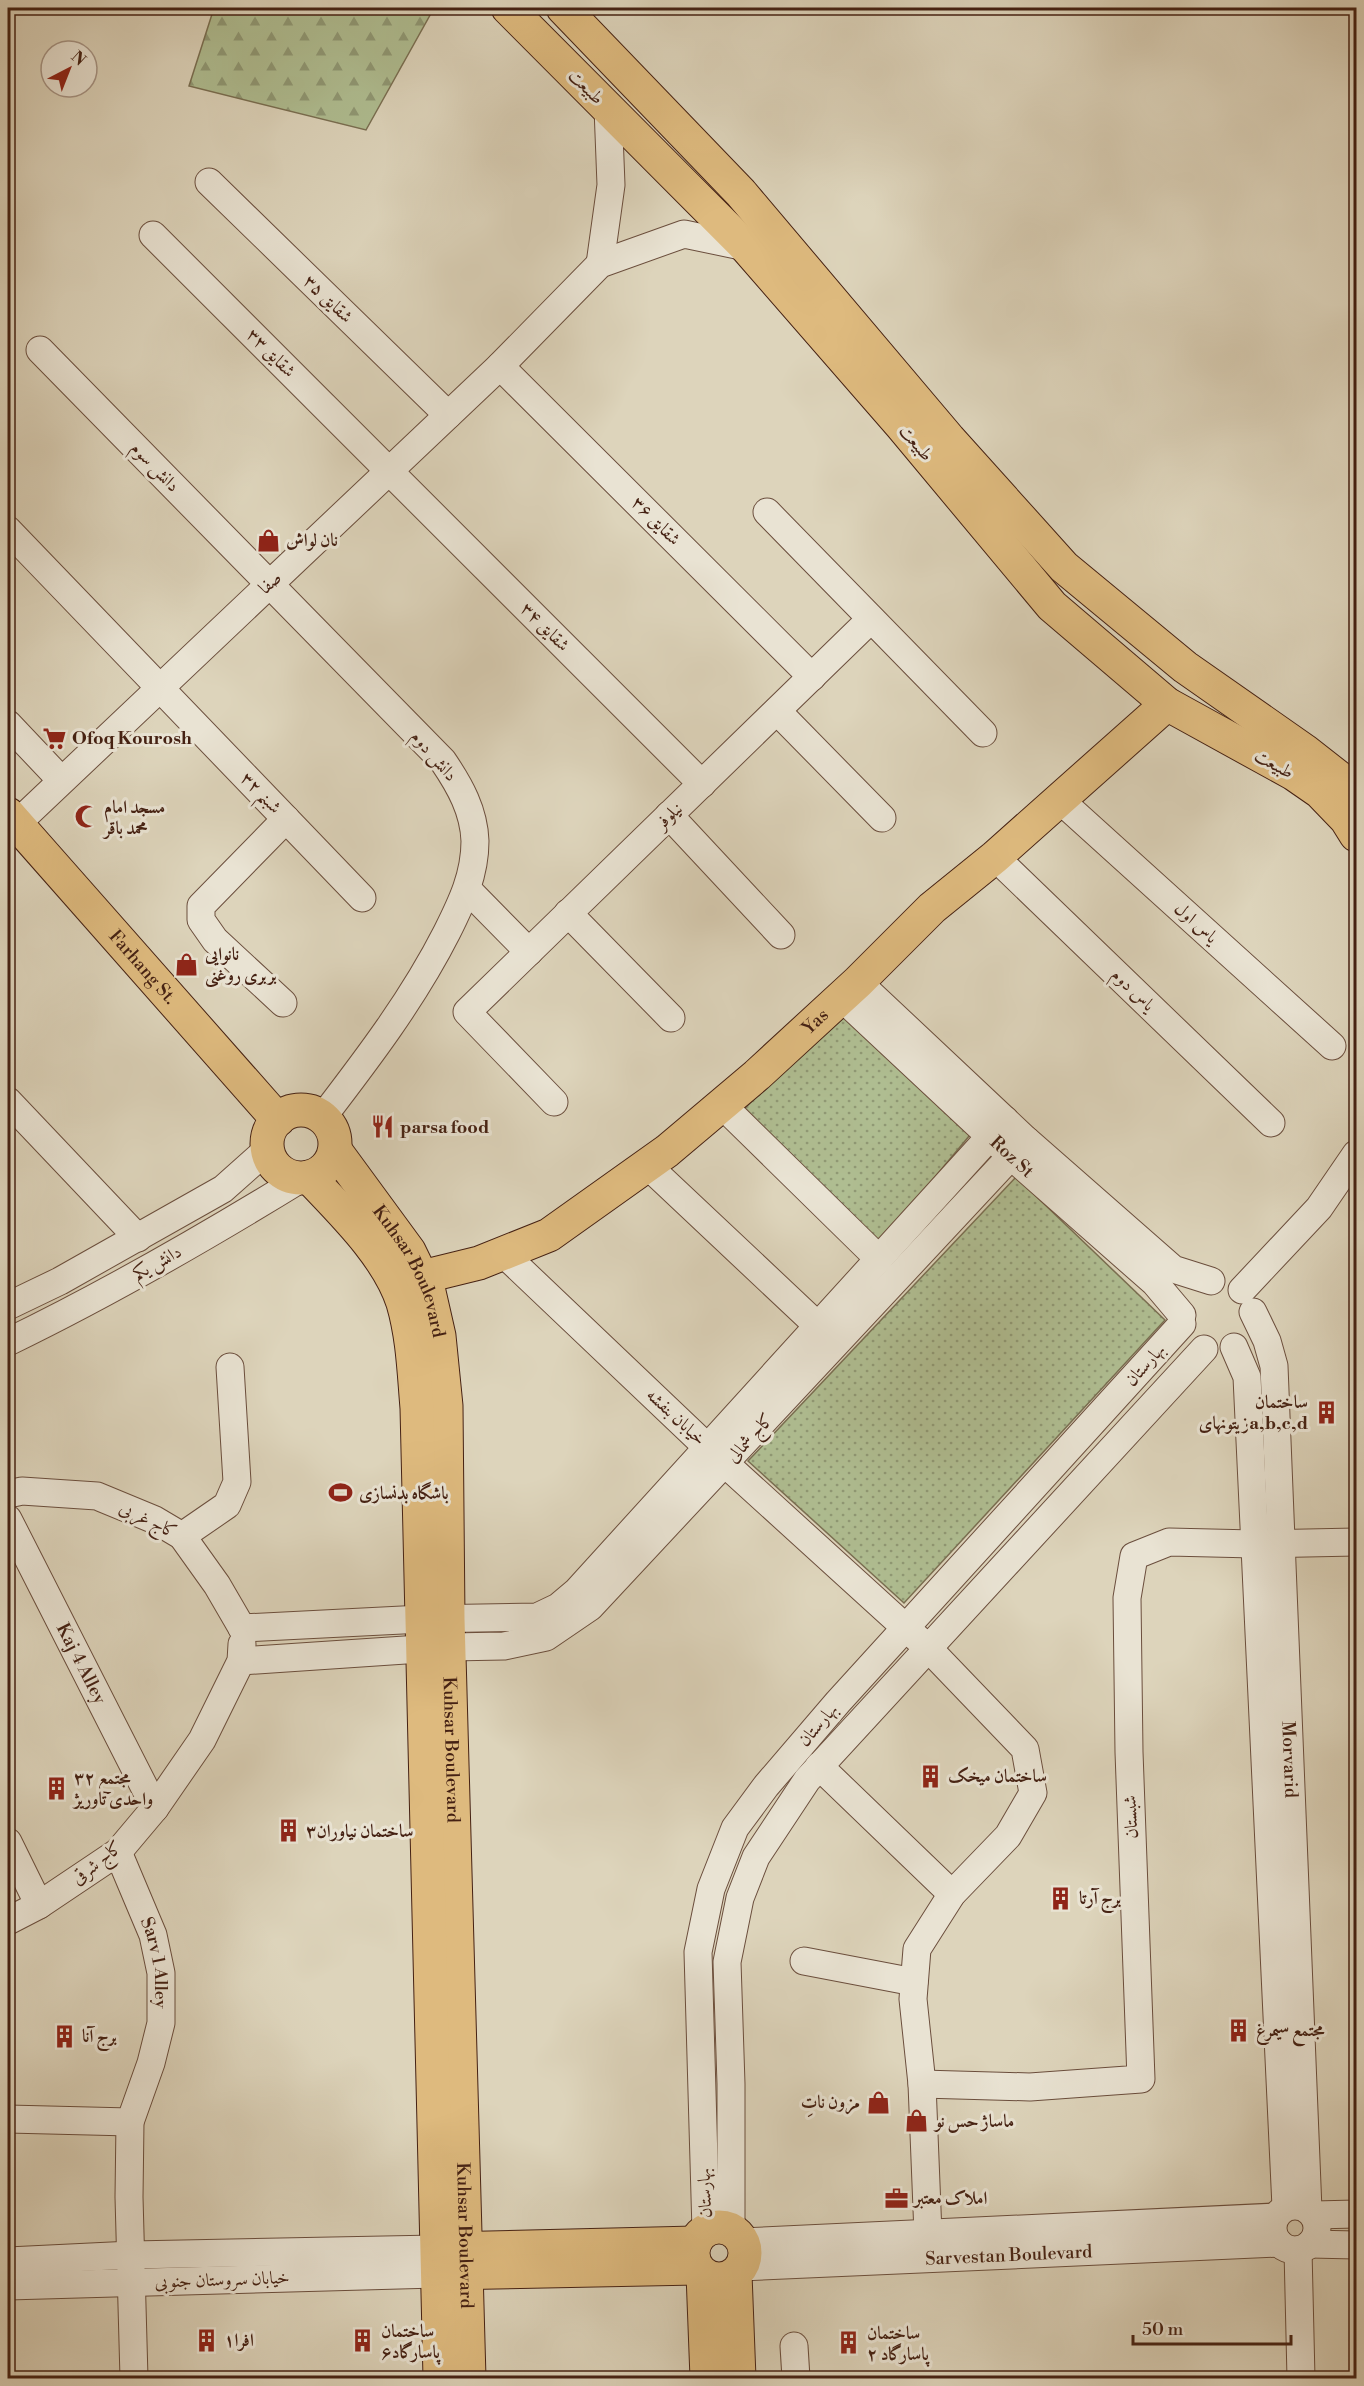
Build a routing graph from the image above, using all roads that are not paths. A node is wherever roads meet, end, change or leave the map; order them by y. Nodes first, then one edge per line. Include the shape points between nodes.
1 (508, 8) edge
2 (562, 8) edge
3 (608, 108) junction
4 (209, 182) dead end
5 (153, 235) dead end
6 (746, 247) junction
7 (600, 264) junction
8 (40, 350) dead end
9 (500, 366) junction
10 (448, 415) junction
11 (389, 471) junction
12 (767, 512) dead end
13 (8, 530) edge
14 (269, 584) junction
15 (872, 619) junction
16 (812, 677) junction
17 (160, 688) junction
18 (1167, 704) junction
19 (777, 711) junction
20 (8, 724) edge
21 (983, 733) dead end
22 (62, 780) junction
23 (702, 784) junction
24 (1356, 790) edge
25 (1060, 800) junction
26 (669, 815) junction
27 (882, 818) dead end
28 (286, 819) junction
29 (10, 823) edge
30 (1356, 835) edge
31 (995, 857) junction
32 (468, 890) junction
33 (362, 898) dead end
34 (568, 913) junction
35 (781, 935) dead end
36 (529, 952) junction
37 (850, 989) junction
38 (283, 1003) dead end
39 (671, 1018) dead end
40 (1332, 1046) dead end
41 (8, 1101) edge
42 (554, 1102) dead end
43 (722, 1105) junction
44 (322, 1118) junction
45 (1271, 1123) dead end
46 (998, 1128) junction
47 (273, 1134) junction
48 (1018, 1148) junction
49 (335, 1150) junction
50 (1356, 1154) edge
51 (647, 1165) junction
52 (306, 1178) junction
53 (1356, 1182) edge
54 (1319, 1208) junction
55 (138, 1238) junction
56 (503, 1253) junction
57 (879, 1259) junction
58 (422, 1277) junction
59 (1210, 1281) junction
60 (1248, 1301) junction
61 (8, 1306) edge
62 (1182, 1319) junction
63 (818, 1326) junction
64 (8, 1342) edge
65 (1234, 1347) junction
66 (1204, 1349) junction
67 (230, 1368) dead end
68 (717, 1456) junction
69 (8, 1494) edge
70 (8, 1519) edge
71 (183, 1536) junction
72 (1356, 1542) edge
73 (1281, 1543) junction
74 (1254, 1544) junction
75 (242, 1628) junction
76 (904, 1628) junction
77 (436, 1634) junction
78 (929, 1649) junction
79 (241, 1661) junction
80 (819, 1766) junction
81 (155, 1808) junction
82 (8, 1842) edge
83 (118, 1852) junction
84 (952, 1894) junction
85 (39, 1905) junction
86 (8, 1921) edge
87 (804, 1961) dead end
88 (914, 1982) junction
89 (922, 2084) junction
90 (8, 2119) edge
91 (130, 2122) junction
92 (1356, 2214) edge
93 (1296, 2227) junction
94 (928, 2234) junction
95 (1356, 2245) edge
96 (719, 2254) junction
97 (132, 2255) junction
98 (8, 2261) edge
99 (451, 2261) junction
100 (132, 2283) junction
101 (8, 2286) edge
102 (794, 2346) dead end
103 (134, 2379) edge
104 (440, 2379) edge
105 (469, 2379) edge
106 (707, 2379) edge
107 (739, 2379) edge
108 (796, 2379) edge
109 (1301, 2379) edge

1 - 3 main road, طبیعت
2 - 24 main road, طبیعت via 741,193 949,439 1064,567 1185,667
3 - 6 main road, طبیعت
3 - 7 street via 611,185
4 - 10 street, شقایق ۳۵
5 - 11 street, شقایق ۳۳
6 - 7 street via 684,234
6 - 18 main road, طبیعت via 1052,606
7 - 9 street, صفا
8 - 14 street, دانش سوم
9 - 10 street, صفا
9 - 16 street, شقایق ۳۶
10 - 11 street, صفا
11 - 14 street, صفا
11 - 23 street, شقایق ۳۴
12 - 15 street
13 - 17 street, شبنم ۳۲
14 - 17 street, صفا
14 - 32 street, دانش دوم via 443,761 459,785 470,812 475,840
15 - 16 street, نیلوفر
15 - 21 street
16 - 19 street, نیلوفر
17 - 22 street, صفا
17 - 28 street, شبنم ۳۲
18 - 25 main road, Yas
18 - 30 main road, طبیعت via 1320,792
19 - 23 street, نیلوفر
19 - 27 street
20 - 22 street
22 - 29 street, صفا
23 - 26 street, نیلوفر
25 - 31 main road, Yas
25 - 40 street, یاس اول
26 - 34 street, نیلوفر
26 - 35 street
28 - 33 street, شبنم ۳۲
28 - 38 street via 201,906 201,920 215,940
29 - 47 main road, Farhang St.
31 - 37 main road, Yas via 932,908
31 - 45 street, یاس دوم
32 - 36 street
32 - 44 street, دانش دوم via 422,979
34 - 36 street, نیلوفر
34 - 39 street
36 - 42 street, نیلوفر via 466,1012
37 - 43 main road, Yas
37 - 46 street, Roz St
41 - 55 street
43 - 51 main road, Yas
43 - 57 street
44 - 47 main road via 295,1111
44 - 49 main road via 333,1132
46 - 48 street, Roz St
46 - 57 street, کاج شمالی
47 - 52 main road via 270,1158 283,1173
47 - 55 street, دانش یکم via 223,1189
48 - 59 street, Roz St via 1173,1269
48 - 62 street, Roz St via 1155,1282
48 - 68 street, کاج شمالی
49 - 52 main road via 326,1168
49 - 58 main road, Kuhsar Boulevard via 409,1251
50 - 54 street
51 - 56 main road, Yas via 549,1234
51 - 63 street
52 - 64 street, دانش یکم via 75,1309
52 - 77 main road, Kuhsar Boulevard via 351,1222 385,1266 402,1301 411,1340
53 - 54 street
54 - 60 street
55 - 61 street, دانش یکم
56 - 58 main road, Yas
56 - 68 street, خیابان بنفشه
57 - 63 street, کاج شمالی
58 - 77 main road, Kuhsar Boulevard via 439,1336 446,1406
59 - 60 street via 1233,1284
59 - 62 street via 1191,1291 1184,1301
60 - 65 street via 1252,1324
60 - 73 street, Morvarid via 1274,1366
62 - 66 street via 1194,1343
62 - 76 street, بهارستان
63 - 68 street, کاج شمالی
65 - 66 street via 1216,1352
65 - 74 street, Morvarid via 1247,1377
66 - 78 street, بهارستان
67 - 71 street via 237,1482 227,1505
68 - 76 street, خیابان بنفشه
68 - 77 street, کاج شمالی via 590,1607 546,1637 504,1646
69 - 71 street, کاج غربی via 22,1491 97,1496
70 - 81 street, Kaj 4 Alley
71 - 75 street, کاج غربی
72 - 73 street
73 - 74 street
73 - 93 street, Morvarid
74 - 89 street, شبستان via 1169,1542 1134,1556 1127,1598 1128,1752 1141,2079 1030,2087
74 - 93 street, Morvarid
75 - 77 street
75 - 79 street
76 - 78 street, خیابان بنفشه
76 - 96 street, بهارستان via 766,1786 735,1828 711,1889 698,1952
77 - 79 street
77 - 99 main road, Kuhsar Boulevard
78 - 80 street, بهارستان
78 - 84 street, خیابان بنفشه via 1025,1749 1033,1793 1008,1836
79 - 81 street, کاج شرقی via 202,1740
80 - 84 street
80 - 96 street, بهارستان via 756,1857 740,1898 727,1962 731,2084
81 - 83 street, کاج شرقی
82 - 85 street
83 - 85 street, کاج شرقی
83 - 91 street, Sarv 1 Alley via 153,1935 161,1973 161,2023
84 - 88 street, خیابان بنفشه via 917,1949
85 - 86 street, کاج شرقی
87 - 88 street
88 - 89 street, خیابان بنفشه
89 - 94 street, خیابان بنفشه
90 - 91 street
91 - 97 street, Sarv 1 Alley
92 - 93 street, Sarvestan Boulevard
93 - 94 street, Sarvestan Boulevard
93 - 95 street, Sarvestan Boulevard
93 - 96 street, Sarvestan Boulevard
93 - 109 street, Morvarid
94 - 96 street, Sarvestan Boulevard
96 - 99 main road
96 - 106 main road
96 - 107 main road
97 - 98 street, خیابان سروستان جنوبی
97 - 99 street, خیابان سروستان جنوبی
97 - 100 street, Sarv 1 Alley
99 - 100 street, خیابان سروستان جنوبی
99 - 104 main road, Kuhsar Boulevard
99 - 105 main road, Kuhsar Boulevard
100 - 101 street, خیابان سروستان جنوبی
100 - 103 street, Sarv 1 Alley
102 - 108 street

